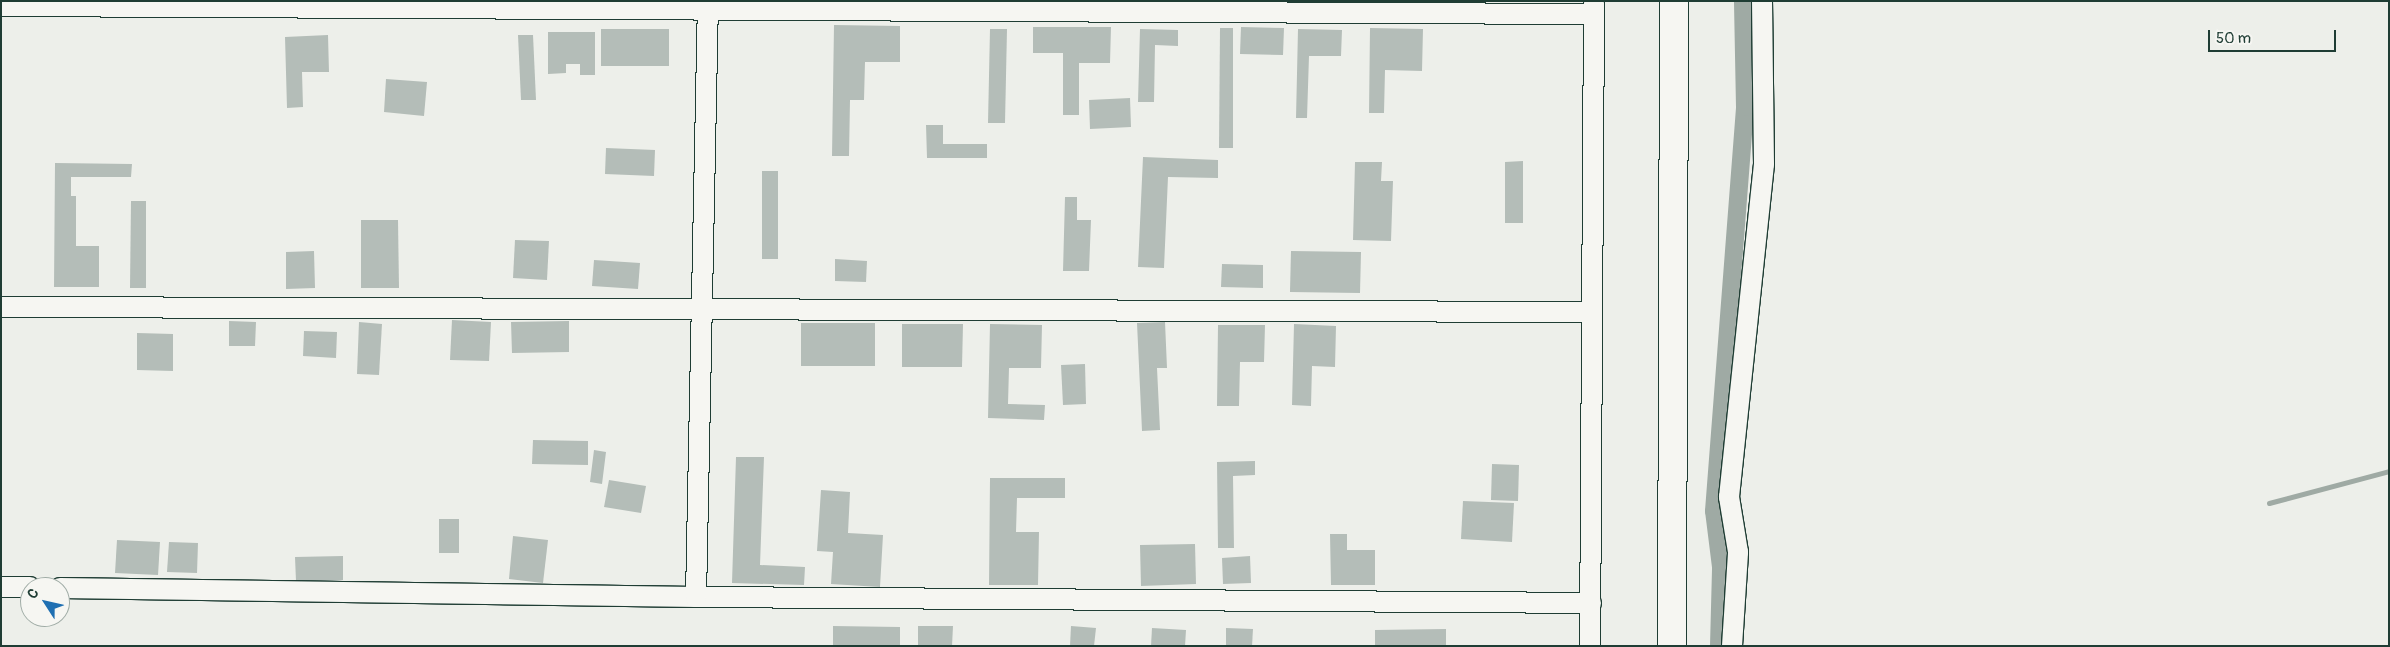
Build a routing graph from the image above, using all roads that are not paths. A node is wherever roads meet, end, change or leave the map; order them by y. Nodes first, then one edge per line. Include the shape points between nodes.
1 (1674, 1) edge
2 (1762, 1) edge
3 (1, 6) edge
4 (708, 6) edge
5 (1594, 8) edge
6 (1, 307) edge
7 (702, 309) junction
8 (1592, 312) junction
9 (1, 587) edge
10 (20, 587) edge
11 (70, 588) edge
12 (696, 597) junction
13 (1590, 602) junction
14 (1590, 646) edge
15 (1672, 646) edge
16 (1732, 646) edge

1 - 15 highway
2 - 16 street via 1764,164 1729,497 1738,552
3 - 4 street
4 - 5 street
4 - 7 street
5 - 8 street
6 - 7 street
7 - 8 street
7 - 12 street
8 - 13 street
9 - 10 street
11 - 12 street
12 - 13 street
13 - 14 street

